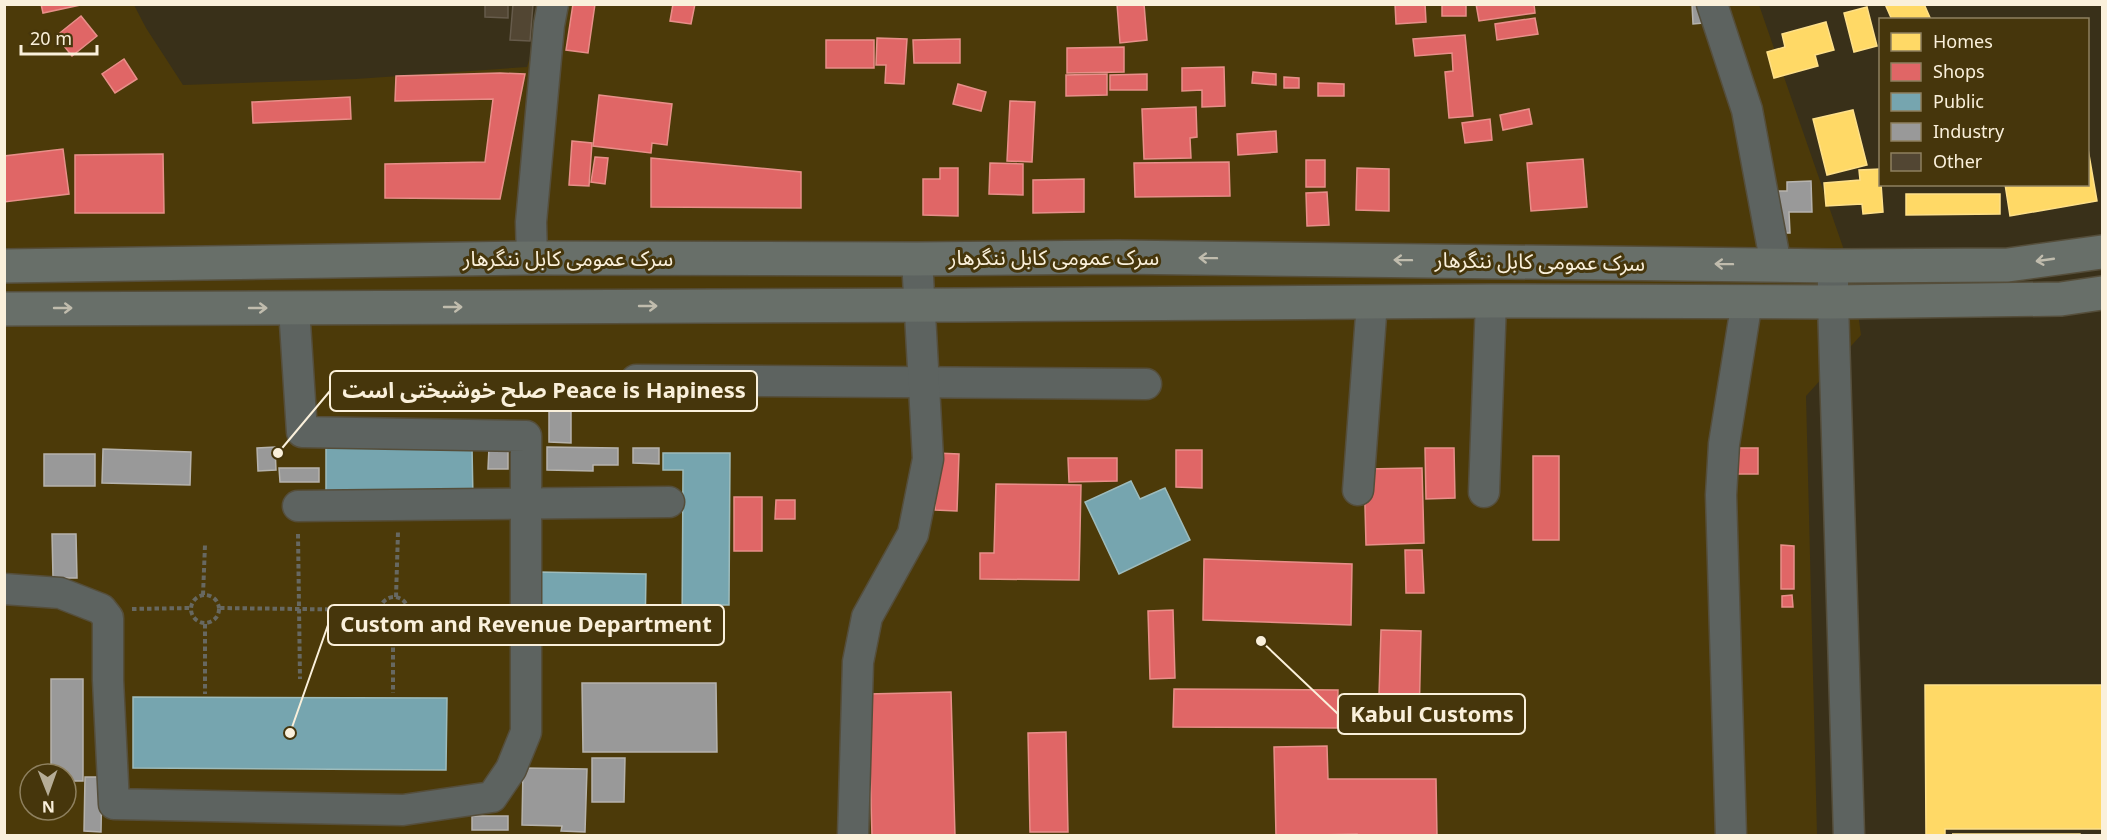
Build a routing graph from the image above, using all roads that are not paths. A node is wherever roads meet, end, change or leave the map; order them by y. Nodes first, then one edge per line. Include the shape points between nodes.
1 (553, 4) edge
2 (1712, 4) edge
3 (2103, 252) edge
4 (532, 258) junction
5 (917, 259) junction
6 (1776, 265) junction
7 (4, 266) edge
8 (1833, 266) junction
9 (2103, 293) edge
10 (1491, 301) junction
11 (1747, 301) junction
12 (1372, 302) junction
13 (1833, 302) junction
14 (920, 305) junction
15 (294, 308) junction
16 (4, 309) edge
17 (636, 380) dead end
18 (923, 382) junction
19 (1146, 384) dead end
20 (1358, 490) dead end
21 (1484, 492) dead end
22 (669, 502) dead end
23 (526, 504) junction
24 (298, 506) road end
25 (4, 589) edge
26 (853, 836) edge
27 (1731, 836) edge
28 (1849, 836) edge

1 - 4 street via 531,222
2 - 6 street via 1747,110
3 -> 8 highway, سرک عمومی کابل ننگرهار via 2008,265
4 - 5 highway, سرک عمومی کابل ننگرهار
4 - 7 highway, سرک عمومی کابل ننگرهار
6 -> 5 highway, سرک عمومی کابل ننگرهار via 1119,257
5 - 14 street
6 - 8 highway, سرک عمومی کابل ننگرهار
8 - 13 street
9 - 13 highway, سرک عمومی کابل ننگرهار via 2061,299
10 - 11 highway, سرک عمومی کابل ننگرهار
10 - 12 highway, سرک عمومی کابل ننگرهار
10 - 21 street
11 - 13 highway, سرک عمومی کابل ننگرهار
11 - 27 street via 1724,444 1721,495
12 - 14 highway, سرک عمومی کابل ننگرهار
12 - 20 street
13 - 28 street
15 -> 14 highway, سرک عمومی کابل ننگرهار
14 - 18 street
16 -> 15 highway, سرک عمومی کابل ننگرهار
15 - 23 street via 302,432 526,436
17 - 18 street
18 - 19 street
18 - 26 street via 928,459 914,534 867,617 858,662
22 - 23 street
23 - 24 street
23 - 25 street via 526,732 512,770 492,797 402,810 114,804 108,618 101,609 60,593

